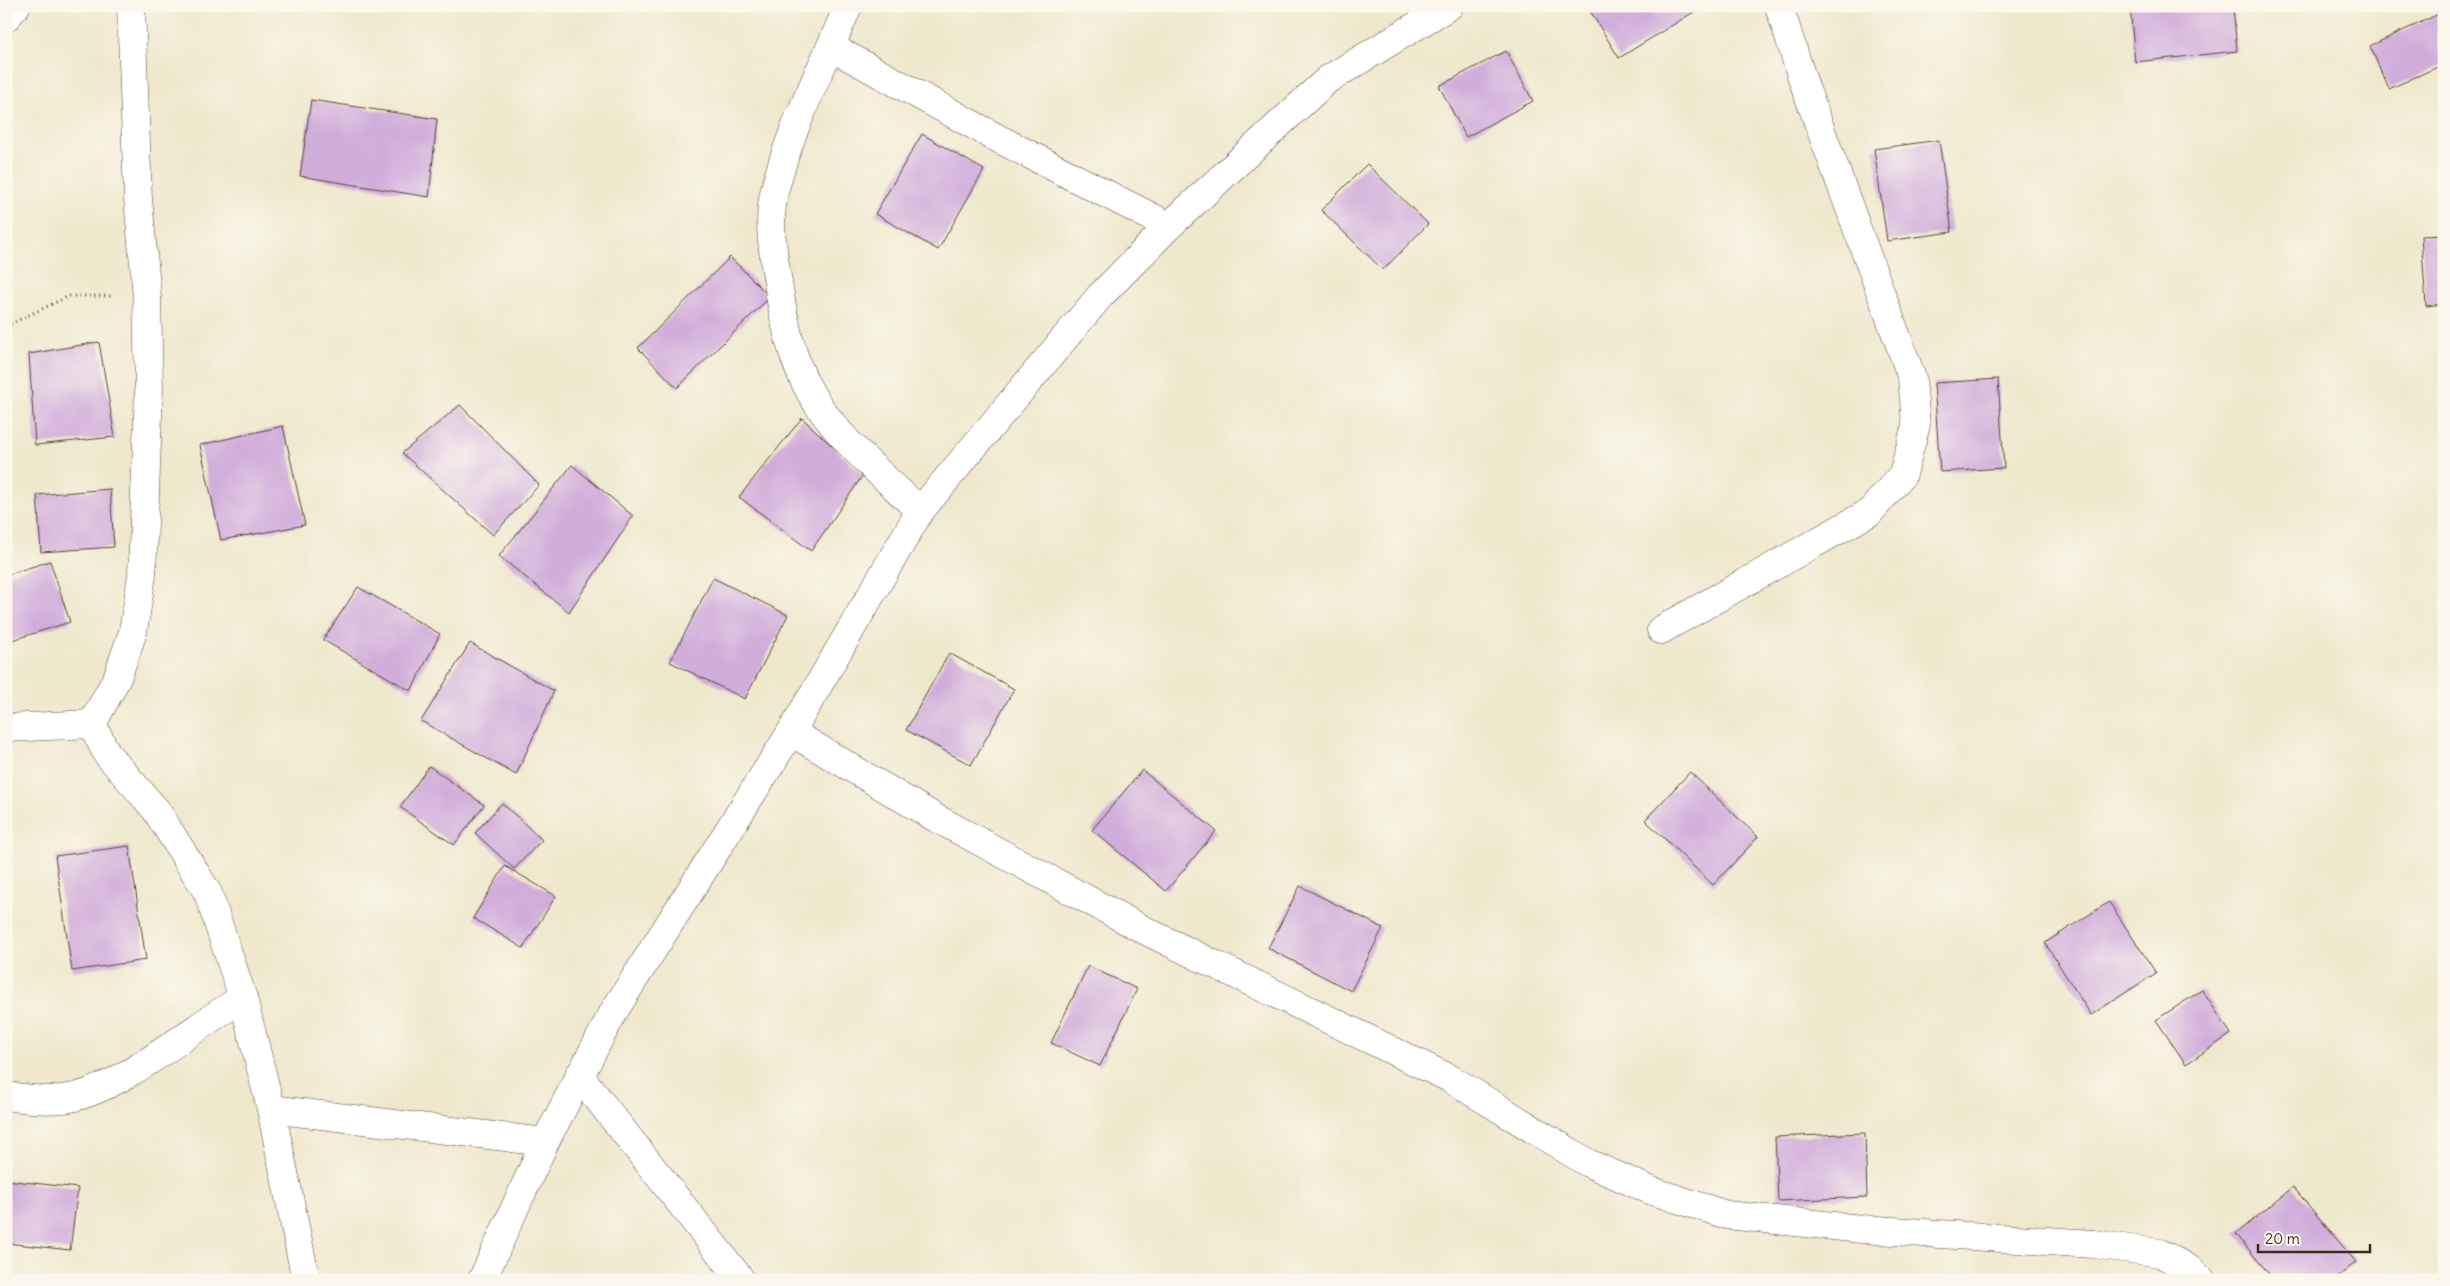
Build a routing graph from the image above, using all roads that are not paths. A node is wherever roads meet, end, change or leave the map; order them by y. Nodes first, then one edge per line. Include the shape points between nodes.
1 (16, 6) edge
2 (131, 6) edge
3 (848, 6) edge
4 (1449, 6) edge
5 (1779, 6) edge
6 (6, 18) edge
7 (831, 47) junction
8 (1169, 226) junction
9 (920, 511) junction
10 (1661, 630) dead end
11 (92, 724) junction
12 (6, 728) edge
13 (791, 732) junction
14 (243, 998) junction
15 (579, 1075) junction
16 (6, 1096) edge
17 (271, 1109) junction
18 (545, 1142) junction
19 (306, 1280) edge
20 (482, 1280) edge
21 (741, 1280) edge
22 (2201, 1280) edge

1 - 6 street
2 - 11 street via 149,388 142,576 133,632 117,678
3 - 7 street
4 - 8 street via 1327,80
5 - 10 street via 1804,84 1912,378 1916,425 1902,474 1870,512
7 - 8 street via 999,139
7 - 9 street via 794,130 774,190 771,223 783,311 792,348 810,391 839,433
8 - 9 street via 1100,296
9 - 13 street
11 - 12 street
11 - 14 street via 107,754 156,810 208,893
13 - 15 street via 614,1011
13 - 22 street via 934,817 1148,932 1451,1079 1588,1163 1652,1191 1727,1215 1862,1229 2093,1244 2160,1253 2191,1270
14 - 16 street via 113,1082 74,1097 38,1100
14 - 17 street
15 - 18 street
15 - 21 street
17 - 18 street
17 - 19 street
18 - 20 street

